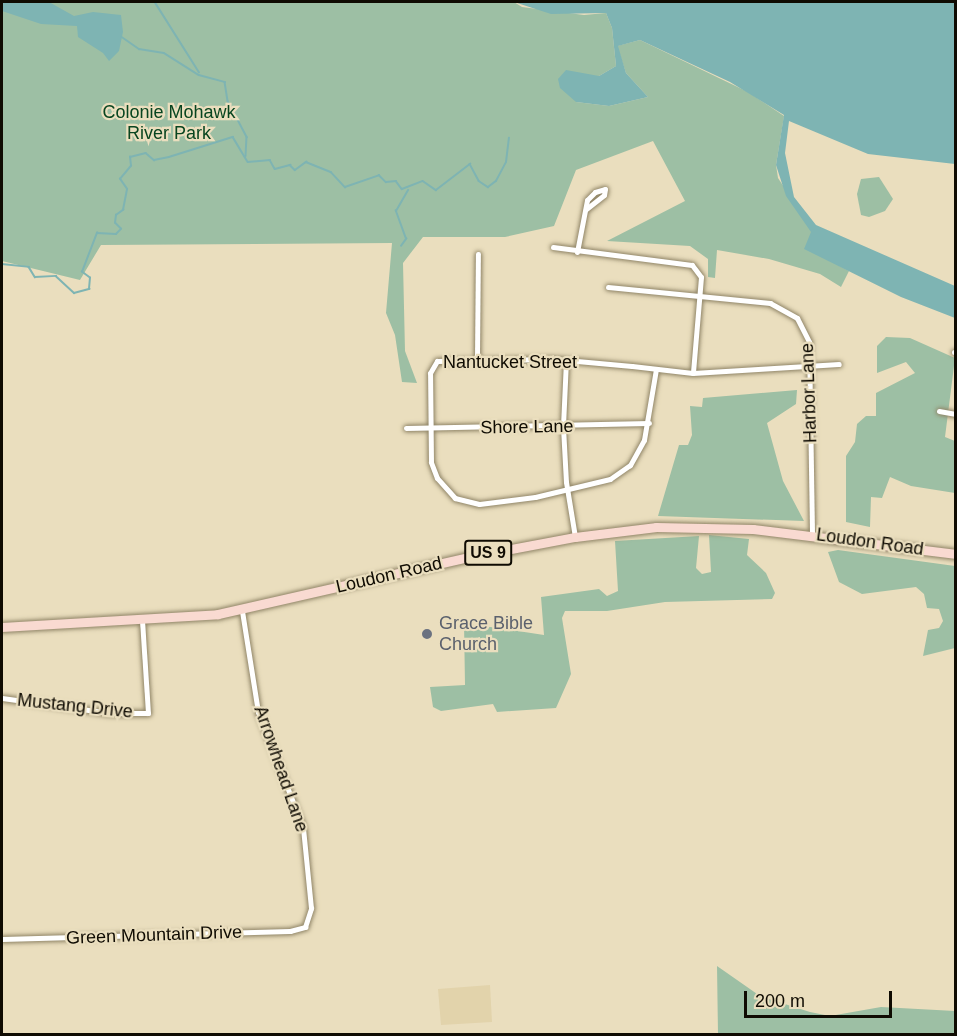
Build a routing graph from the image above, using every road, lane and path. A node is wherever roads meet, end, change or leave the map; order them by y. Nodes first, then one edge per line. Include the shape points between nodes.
1 (586, 209) dead end
2 (553, 247) dead end
3 (577, 252) junction
4 (478, 255) dead end
5 (608, 287) dead end
6 (701, 299) junction
7 (477, 359) junction
8 (566, 360) junction
9 (839, 364) dead end
10 (810, 365) junction
11 (656, 369) junction
12 (693, 373) junction
13 (939, 411) dead end
14 (956, 414) edge
15 (649, 423) junction
16 (563, 427) junction
17 (406, 428) dead end
18 (430, 428) junction
19 (567, 490) junction
20 (812, 534) junction
21 (575, 537) junction
22 (956, 554) edge
23 (242, 610) junction
24 (142, 621) junction
25 (2, 627) edge
26 (2, 698) edge
27 (305, 927) joint
28 (2, 939) edge

1 - 3 street
2 - 3 street
3 - 6 street via 678,261 702,277
4 - 7 street
5 - 6 street, Harbor Lane
6 - 10 street, Harbor Lane via 770,303 787,309 806,331
6 - 12 street
7 - 8 street, Nantucket Street
7 - 18 street, Nantucket Street via 444,359 431,366
8 - 11 street, Nantucket Street
8 - 16 street
9 - 10 street, Nantucket Street
10 - 12 street, Nantucket Street
10 - 20 street, Harbor Lane
11 - 12 street, Nantucket Street
11 - 15 street, Nantucket Street
13 - 14 street
15 - 16 street, Shore Lane
15 - 19 street, Nantucket Street via 636,455 619,473
16 - 18 street, Shore Lane
16 - 19 street
17 - 18 street, Shore Lane
18 - 19 street, Nantucket Street via 431,462 437,478 461,501 486,504
19 - 21 street
20 - 21 main road, Loudon Road / US 9 via 691,525
20 - 22 main road, Loudon Road / US 9
21 - 23 main road, Loudon Road / US 9 via 474,556
23 - 24 main road, Loudon Road / US 9
23 - 27 street, Arrowhead Lane via 258,712 303,828 311,908
24 - 25 main road, Loudon Road / US 9
24 - 26 street, Mustang Drive via 148,713 110,713
27 - 28 street, Green Mountain Drive via 290,931

